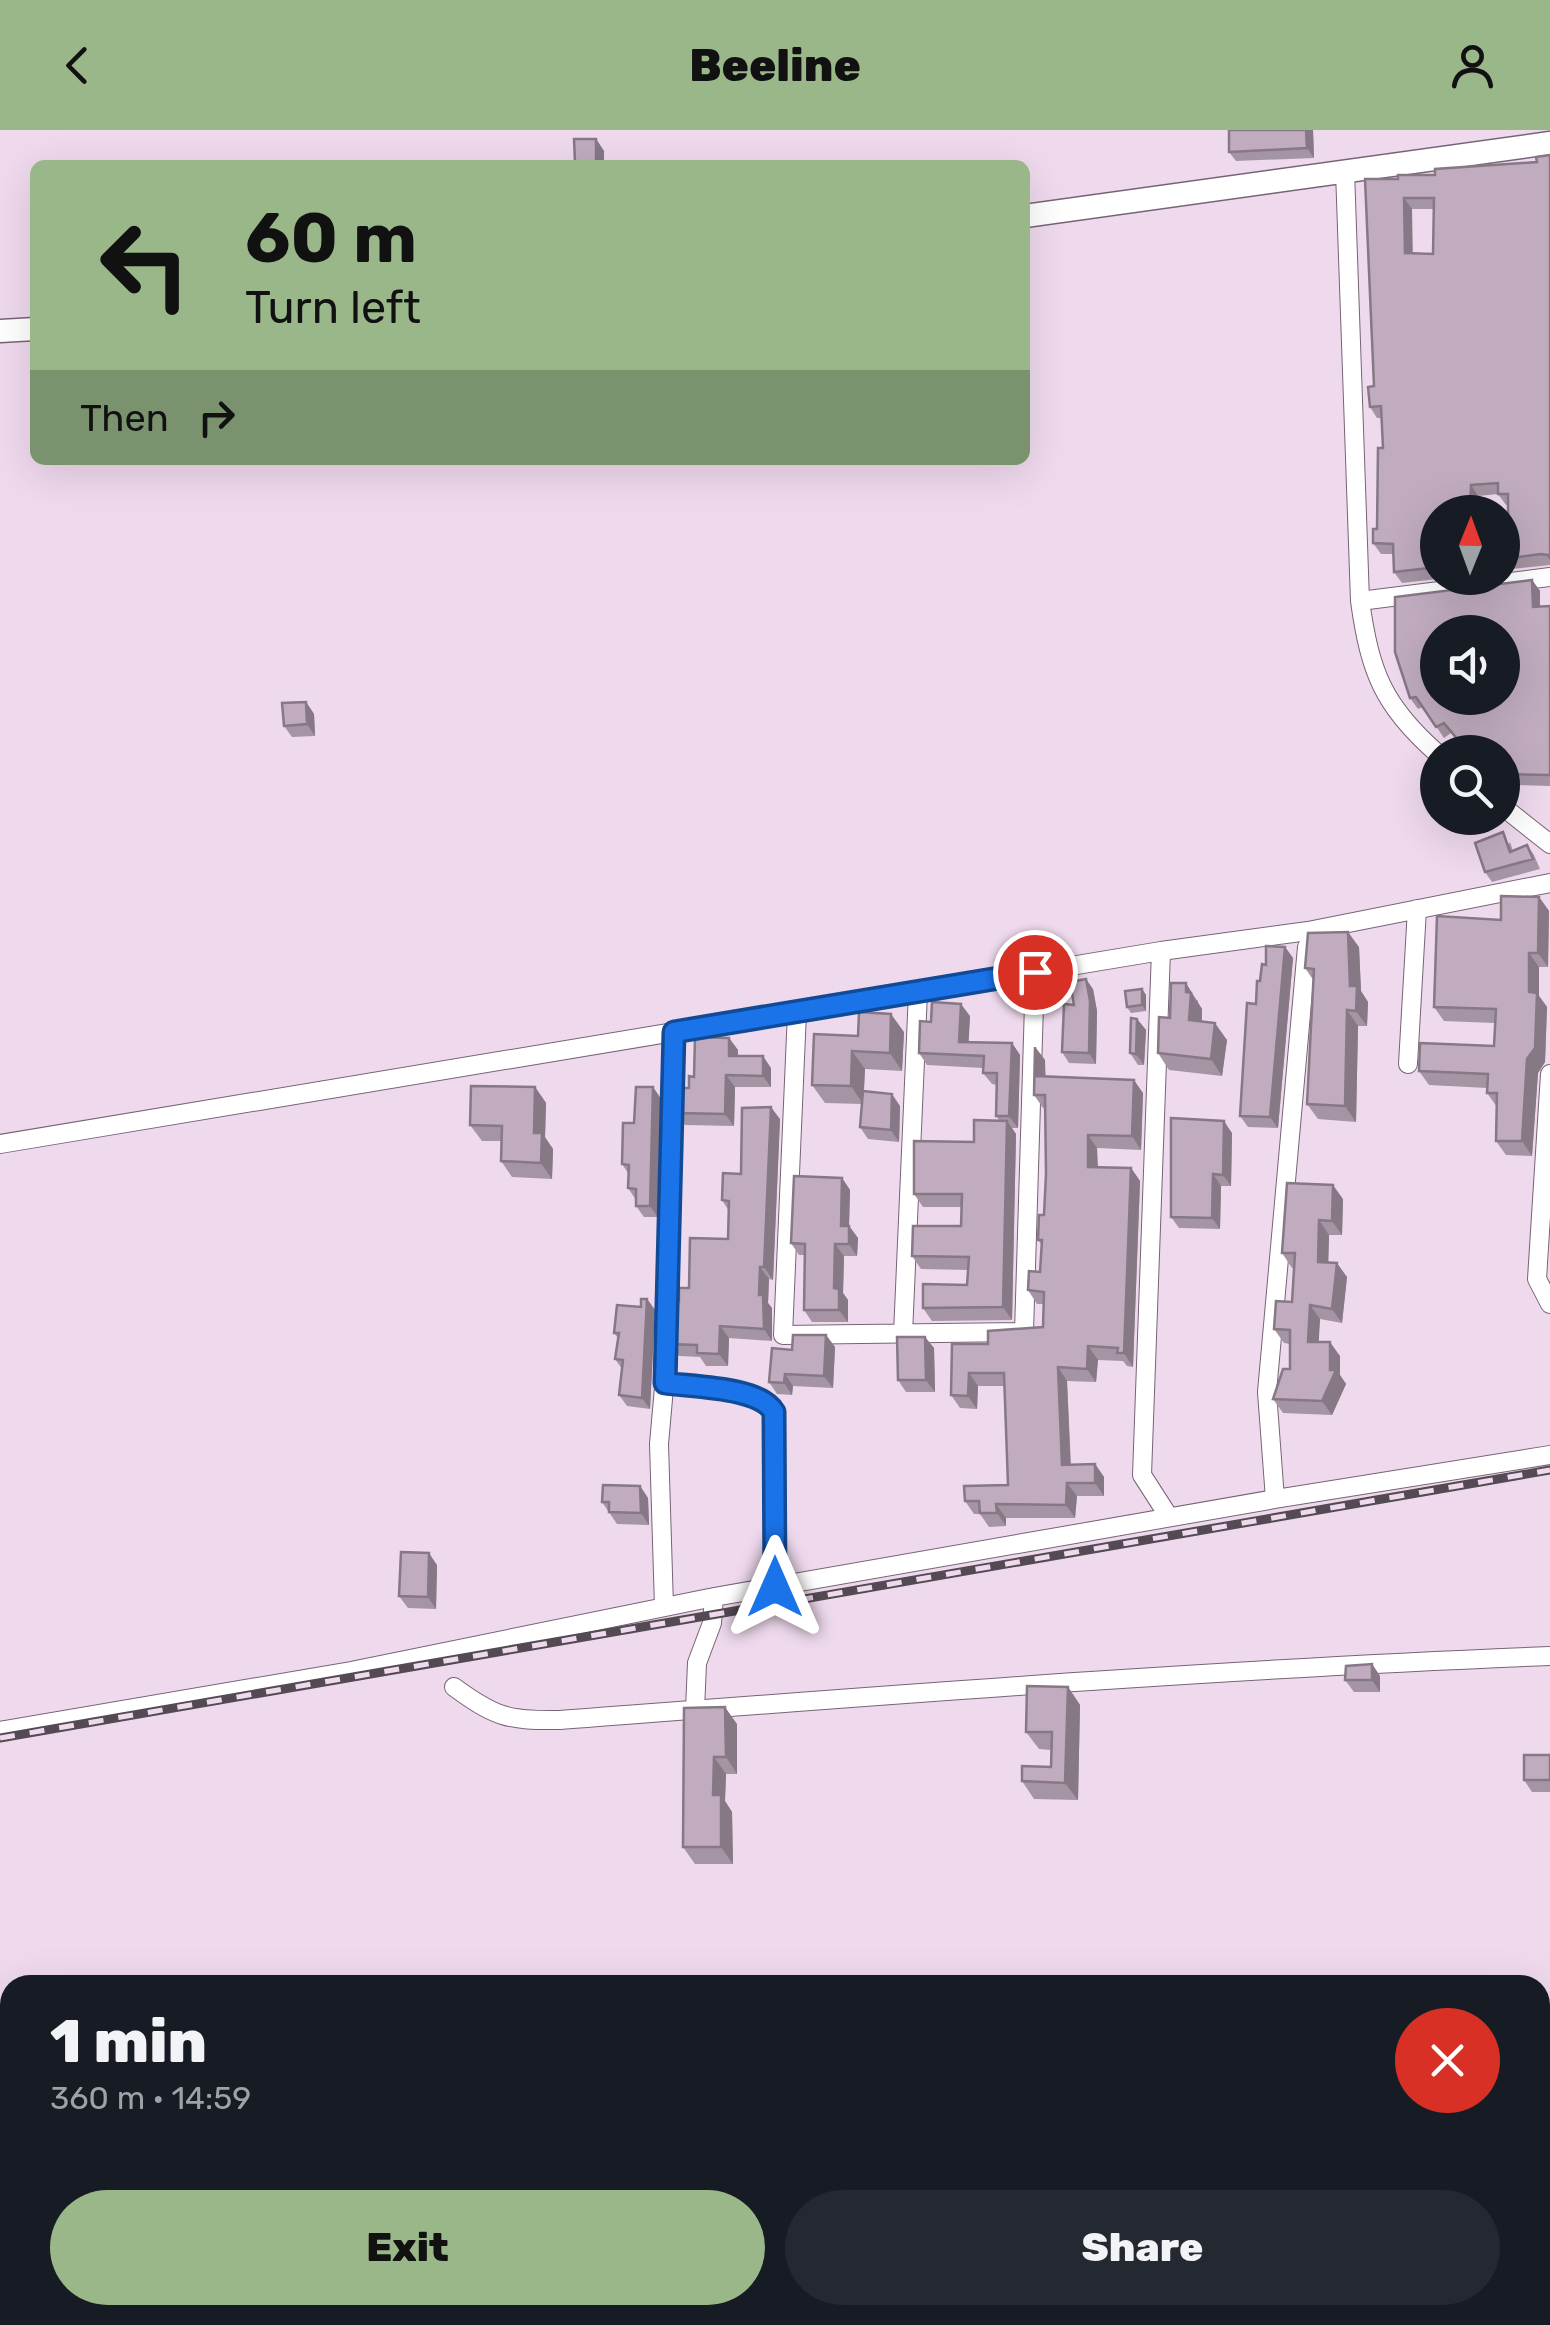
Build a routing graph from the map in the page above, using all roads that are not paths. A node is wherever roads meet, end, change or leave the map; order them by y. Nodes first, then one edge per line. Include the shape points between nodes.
1 (1550, 143) edge
2 (1345, 172) junction
3 (1030, 215) edge
4 (30, 329) edge
5 (0, 331) edge
6 (1550, 577) edge
7 (1360, 601) junction
8 (1420, 739) edge
9 (1520, 820) edge
10 (1550, 844) edge
11 (1550, 883) edge
12 (1417, 909) junction
13 (1308, 931) junction
14 (1161, 952) junction
15 (1035, 972) junction
16 (918, 992) junction
17 (797, 1012) junction
18 (674, 1032) junction
19 (1408, 1064) dead end
20 (1550, 1074) edge
21 (0, 1144) edge
22 (1550, 1304) edge
23 (903, 1334) junction
24 (665, 1383) junction
25 (1550, 1455) edge
26 (1275, 1499) junction
27 (1169, 1517) junction
28 (775, 1587) junction
29 (714, 1597) junction
30 (664, 1607) junction
31 (1550, 1656) edge
32 (454, 1687) dead end
33 (696, 1710) junction
34 (0, 1731) edge

1 - 2 street
2 - 3 street
2 - 7 street
4 - 5 street
6 - 7 street
7 - 8 street via 1378,684
9 - 10 street
11 - 12 street
12 - 13 street
12 - 19 street
13 - 14 street
13 - 26 street via 1267,1392
14 - 15 street
14 - 27 street via 1142,1475
15 - 16 street
15 - 23 street via 1024,1332
16 - 17 street
16 - 23 street
17 - 18 street
17 - 23 street via 783,1335
18 - 21 street
18 - 24 street
20 - 22 street via 1537,1279
24 - 28 street via 752,1396 774,1412
24 - 30 street via 658,1471
25 - 26 street
26 - 27 street
27 - 28 street
28 - 29 street
29 - 30 street
29 - 33 street via 697,1662
30 - 34 street via 351,1671
31 - 33 street
32 - 33 street via 488,1712 528,1721

